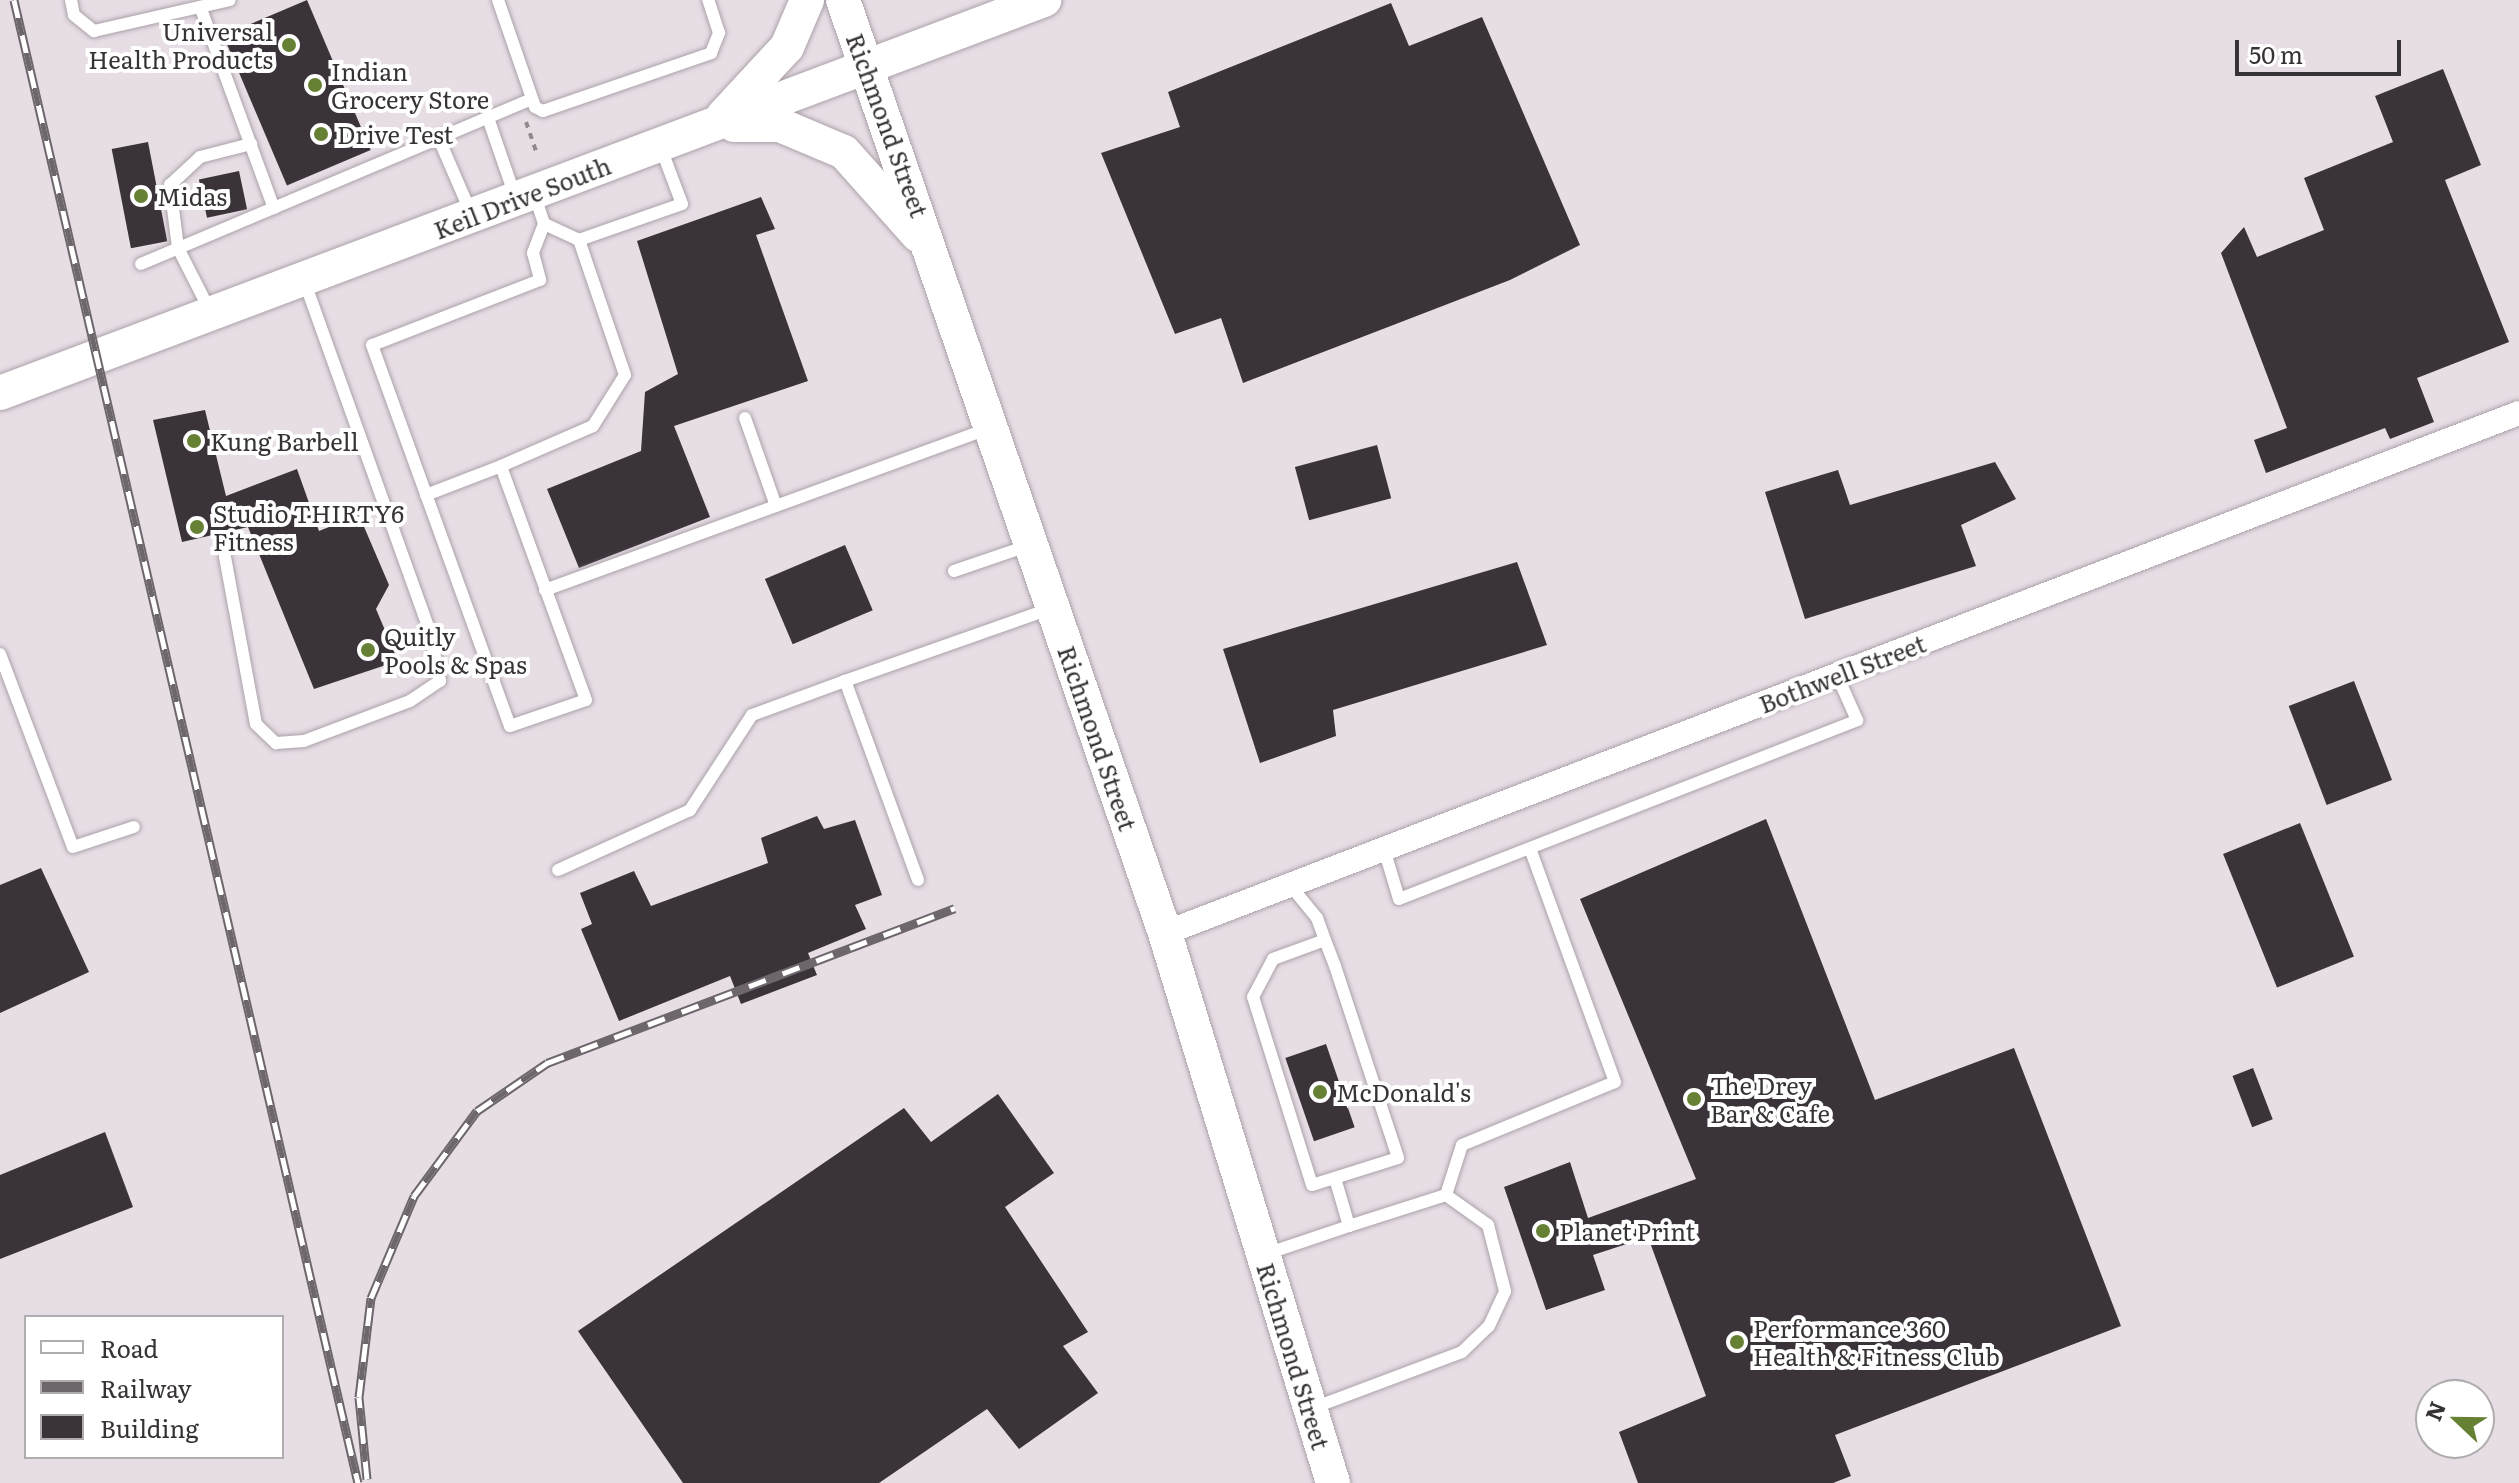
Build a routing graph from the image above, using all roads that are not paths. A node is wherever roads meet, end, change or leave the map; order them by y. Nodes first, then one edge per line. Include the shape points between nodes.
1 (71, 0) edge
2 (230, 0) edge
3 (498, 0) edge
4 (708, 0) edge
5 (807, 0) edge
6 (843, 0) edge
7 (1044, 0) edge
8 (201, 9) junction
9 (864, 63) junction
10 (532, 99) junction
11 (488, 118) junction
12 (715, 125) junction
13 (439, 139) junction
14 (251, 144) junction
15 (660, 145) junction
16 (532, 205) junction
17 (274, 208) junction
18 (473, 216) junction
19 (579, 240) junction
20 (178, 248) junction
21 (141, 264) dead end
22 (939, 264) junction
23 (304, 279) junction
24 (211, 314) junction
25 (0, 393) edge
26 (2519, 413) edge
27 (745, 418) dead end
28 (993, 427) junction
29 (501, 466) junction
30 (426, 495) junction
31 (776, 506) junction
32 (1032, 544) junction
33 (225, 557) dead end
34 (954, 571) dead end
35 (545, 590) junction
36 (1053, 608) junction
37 (0, 654) edge
38 (1837, 675) junction
39 (845, 681) junction
40 (134, 827) dead end
41 (1384, 849) junction
42 (1530, 849) junction
43 (558, 870) dead end
44 (918, 880) dead end
45 (1290, 885) junction
46 (1165, 933) junction
47 (1325, 940) junction
48 (1335, 1178) junction
49 (1446, 1195) junction
50 (1349, 1226) junction
51 (1263, 1255) junction
52 (1310, 1409) junction
53 (1333, 1483) edge

1 - 8 lane via 74,15 94,31
2 - 8 lane
3 - 10 lane
4 - 10 lane via 719,33 700,60 555,109 543,111
5 - 12 main road via 787,47
6 - 9 main road, Richmond Street
7 - 9 main road, Keil Drive South
8 - 14 lane
9 - 12 main road, Keil Drive South
9 - 22 main road, Richmond Street
10 - 11 lane
11 - 13 lane
11 - 16 lane
12 - 15 main road, Keil Drive South
12 - 22 main road via 780,125 844,152 898,206
13 - 17 lane
13 - 18 lane
14 - 17 lane
14 - 20 lane via 200,157 177,172 168,196
15 - 16 main road, Keil Drive South
15 - 19 lane via 682,204
16 - 18 main road, Keil Drive South
16 - 19 lane
16 - 30 lane via 533,253 540,280 372,345
17 - 20 lane
18 - 23 main road, Keil Drive South
19 - 29 lane via 625,375 593,426
20 - 21 lane
20 - 24 lane
22 - 28 main road, Richmond Street
23 - 24 main road, Keil Drive South
23 - 33 lane via 430,632 440,681 410,701 318,736 276,743 256,724
24 - 25 main road, Keil Drive South
26 - 38 street, Bothwell Street
27 - 31 lane
28 - 31 lane
28 - 32 main road, Richmond Street
29 - 30 lane
29 - 35 lane
30 - 35 lane via 510,726 586,700
31 - 35 lane
32 - 34 lane
32 - 36 main road, Richmond Street
36 - 39 lane
36 - 46 main road, Richmond Street
37 - 40 lane via 73,847
38 - 41 street, Bothwell Street
38 - 42 lane via 1857,720
39 - 43 lane via 752,715 690,810
39 - 44 lane
41 - 42 lane via 1399,899
41 - 45 street, Bothwell Street
42 - 49 lane via 1615,1082 1462,1145
45 - 46 street, Bothwell Street
45 - 47 lane
46 - 51 main road, Richmond Street
47 - 48 lane via 1398,1158
47 - 48 lane via 1273,959 1253,997 1312,1185
48 - 50 lane
49 - 50 lane
49 - 52 lane via 1488,1225 1505,1291 1489,1326 1462,1352
50 - 51 lane
51 - 52 main road, Richmond Street
52 - 53 main road, Richmond Street

